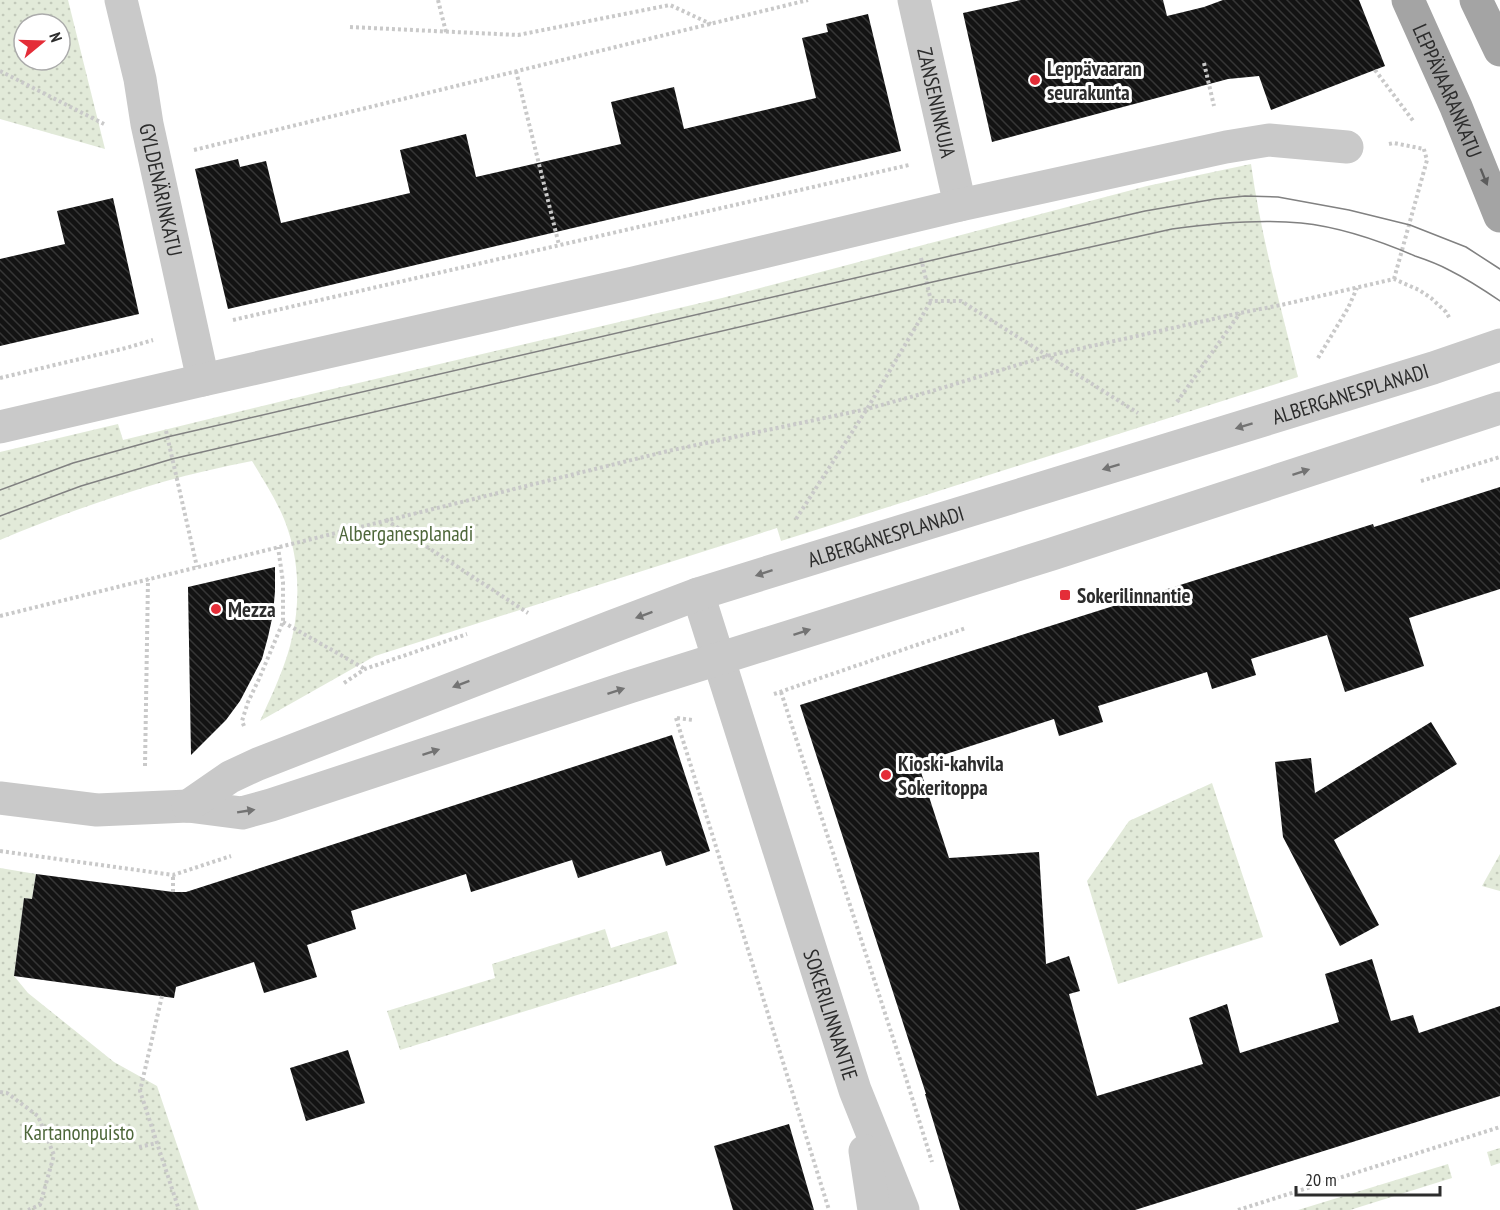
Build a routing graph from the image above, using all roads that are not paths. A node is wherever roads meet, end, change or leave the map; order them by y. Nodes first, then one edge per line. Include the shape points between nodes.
1 (121, 0) edge
2 (914, 0) edge
3 (1408, 0) edge
4 (1476, 0) edge
5 (1500, 50) edge
6 (1347, 147) dead end
7 (960, 205) junction
8 (1500, 216) edge
9 (1487, 350) edge
10 (203, 380) junction
11 (1500, 408) edge
12 (0, 427) edge
13 (698, 594) junction
14 (719, 659) junction
15 (0, 798) edge
16 (188, 806) junction
17 (855, 1090) junction
18 (874, 1210) edge
19 (903, 1210) edge

1 - 10 street, GYLDENÄRINKATU
2 - 7 street, ZANSENINKUJA
3 -> 8 main road, LEPPÄVAARANKATU
4 - 5 main road
6 - 7 street via 1269,140
7 - 10 street
9 -> 13 street, ALBERGANESPLANADI
10 - 12 street
14 -> 11 street
13 - 14 street, SOKERILINNANTIE
13 -> 16 street, ALBERGANESPLANADI via 258,764 230,777
16 -> 14 street via 242,813
14 - 17 street, SOKERILINNANTIE
15 - 16 street via 97,810
17 - 18 street, SOKERILINNANTIE
17 - 19 street, SOKERILINNANTIE

